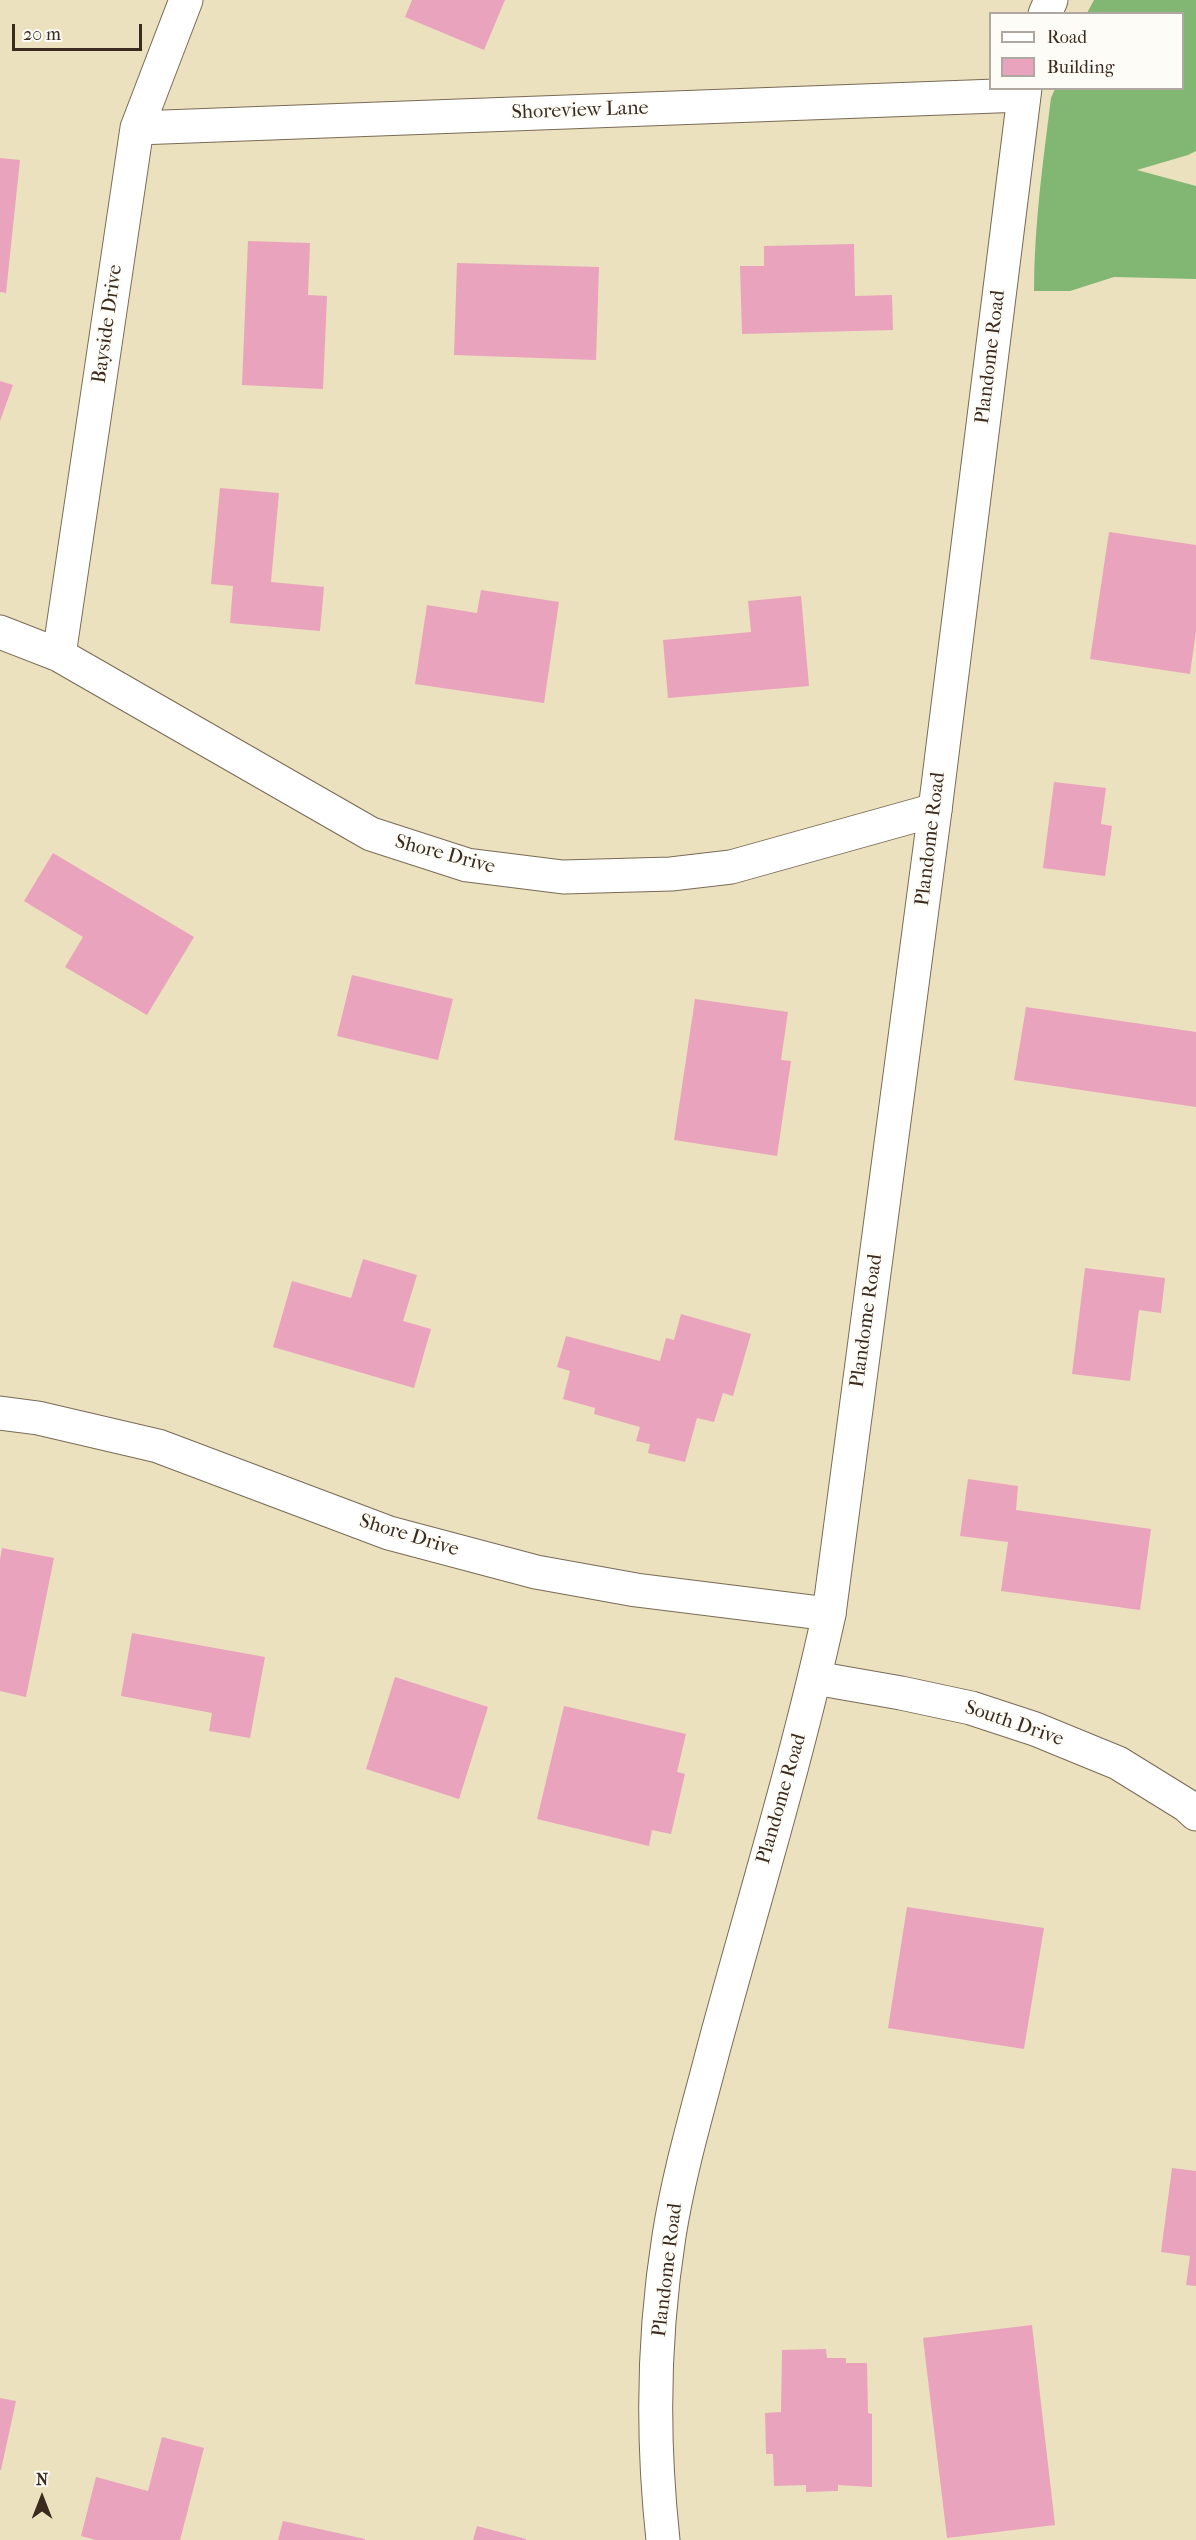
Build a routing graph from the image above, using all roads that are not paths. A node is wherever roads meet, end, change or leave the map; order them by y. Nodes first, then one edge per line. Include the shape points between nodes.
1 (186, 0) edge
2 (1024, 92) edge
3 (137, 128) junction
4 (0, 632) edge
5 (59, 656) junction
6 (935, 810) junction
7 (0, 1413) edge
8 (829, 1614) junction
9 (815, 1678) junction
10 (1196, 1814) edge
11 (663, 2540) edge

1 - 3 street, Bayside Drive
2 - 3 street, Shoreview Lane
2 - 6 street, Plandome Road
3 - 5 street, Bayside Drive
4 - 5 street, Shore Drive
5 - 6 street, Shore Drive via 371,834 467,865 563,877 671,874 730,867
6 - 8 street, Plandome Road
7 - 8 street, Shore Drive via 158,1446 389,1533 536,1572 636,1590
8 - 9 street, Plandome Road
9 - 10 street, South Drive via 971,1708 1035,1729 1118,1763
9 - 11 street, Plandome Road via 689,2144 669,2236 659,2316 655,2435

